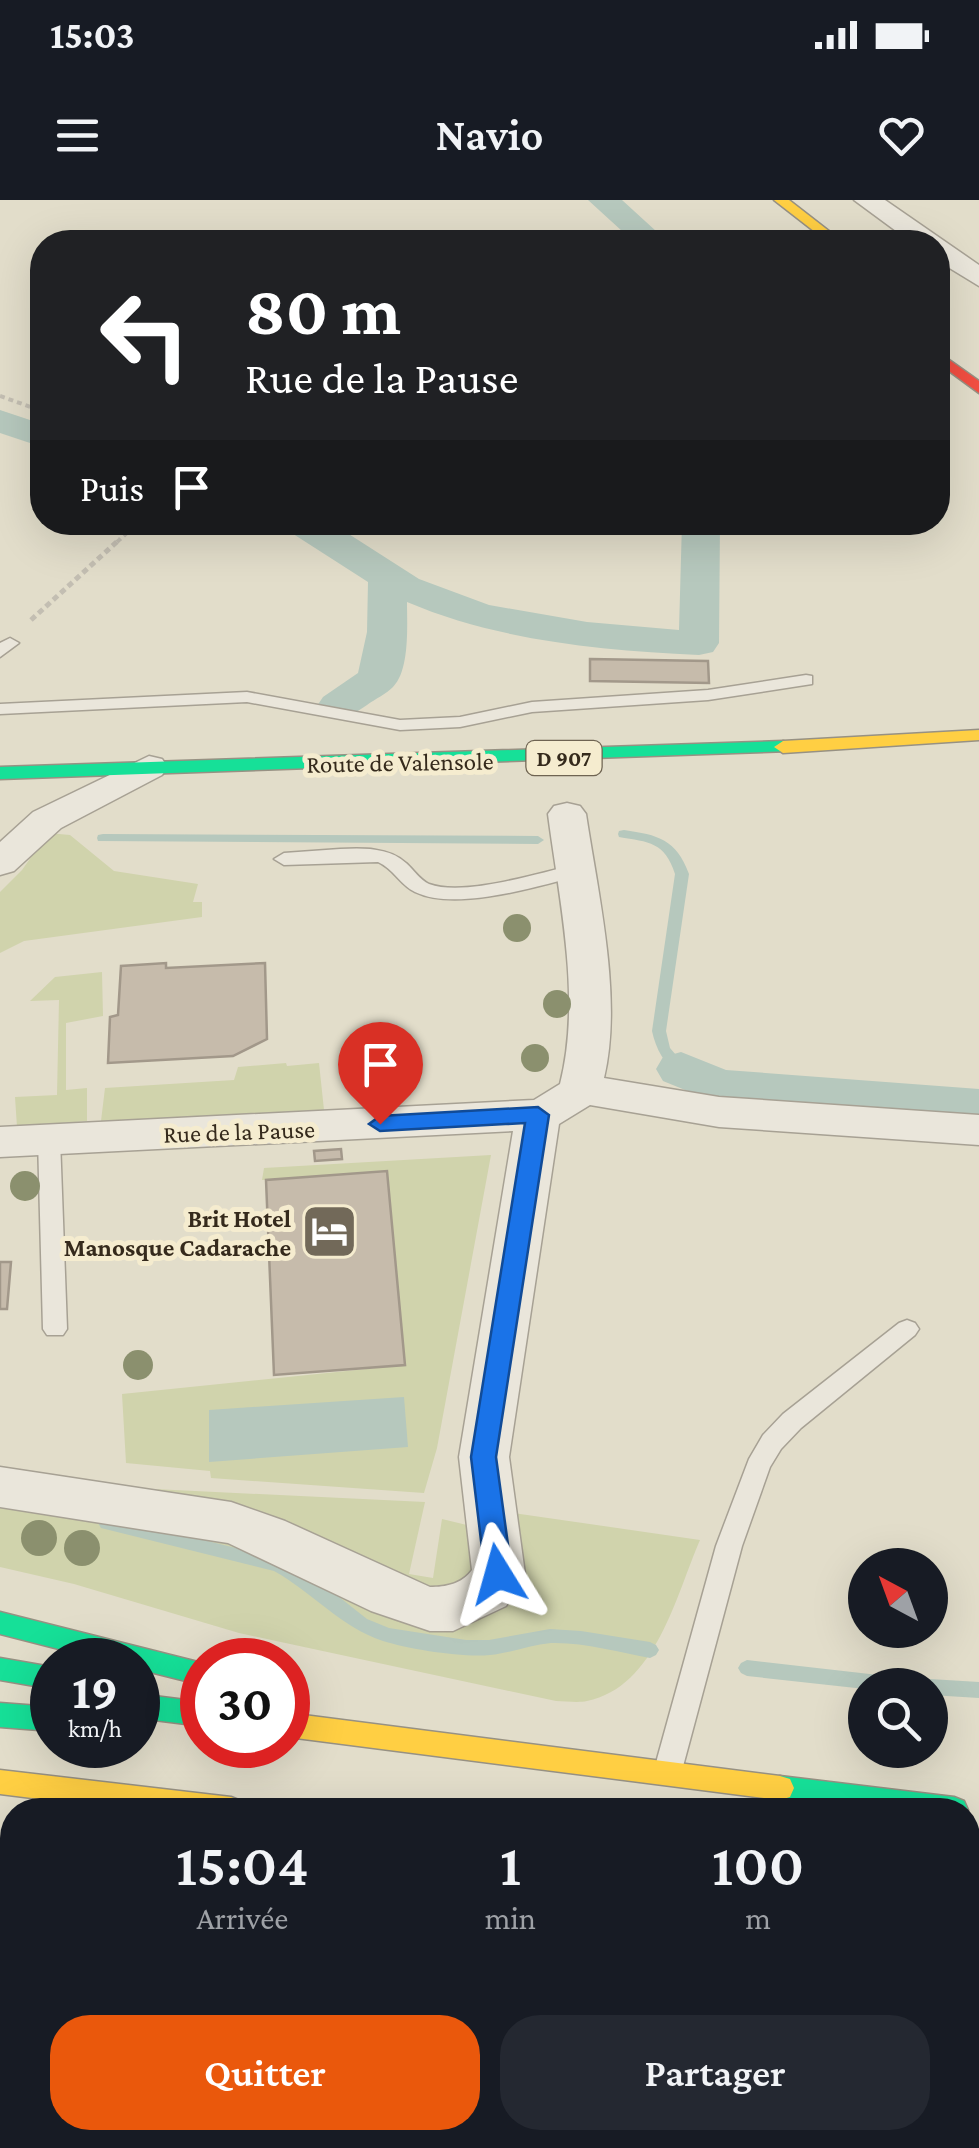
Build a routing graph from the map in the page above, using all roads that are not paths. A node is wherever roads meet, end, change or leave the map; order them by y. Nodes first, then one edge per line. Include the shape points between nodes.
1 (780, 200) edge
2 (867, 200) edge
3 (820, 230) edge
4 (911, 230) edge
5 (950, 257) edge
6 (979, 278) edge
7 (950, 365) edge
8 (979, 388) edge
9 (806, 680) dead end
10 (0, 709) edge
11 (979, 735) edge
12 (149, 767) junction
13 (0, 774) edge
14 (567, 814) dead end
15 (284, 859) dead end
16 (0, 863) edge
17 (574, 872) junction
18 (580, 1089) junction
19 (538, 1115) junction
20 (979, 1130) edge
21 (49, 1139) junction
22 (0, 1142) edge
23 (907, 1328) dead end
24 (55, 1329) dead end
25 (0, 1488) edge
26 (0, 1622) edge
27 (0, 1647) edge
28 (30, 1653) edge
29 (180, 1668) edge
30 (0, 1670) edge
31 (30, 1675) edge
32 (0, 1688) edge
33 (30, 1692) edge
34 (342, 1709) dead end
35 (310, 1711) edge
36 (0, 1715) edge
37 (30, 1717) edge
38 (310, 1720) edge
39 (310, 1728) edge
40 (310, 1739) edge
41 (524, 1756) junction
42 (667, 1774) junction
43 (0, 1782) edge
44 (840, 1797) junction
45 (132, 1798) edge
46 (849, 1798) edge
47 (875, 1798) edge

1 - 3 main road
2 - 4 street
5 - 6 street
7 - 8 main road
9 - 10 lane via 400,725 247,697
11 - 12 main road, Route de Valensole / D 907 via 660,754
12 - 13 main road, Route de Valensole / D 907
12 - 16 street via 48,820
14 - 17 street
15 - 17 lane via 375,855 430,891
17 - 18 street via 589,1038
18 - 19 street
18 - 20 street via 720,1112
19 - 21 street, Rue de la Pause
19 - 25 street via 484,1457 499,1560 487,1590 453,1608 430,1609 231,1523
21 - 22 street, Rue de la Pause
21 - 24 lane
23 - 42 lane via 792,1421 758,1466 729,1546
26 - 29 main road
27 - 28 main road
30 - 31 main road
32 - 33 main road
34 - 41 main road
35 - 41 main road
36 - 37 main road
38 - 41 main road
39 - 41 main road
40 - 41 main road
41 - 42 main road
42 - 44 main road
43 - 45 main road
44 - 46 main road
44 - 47 main road

